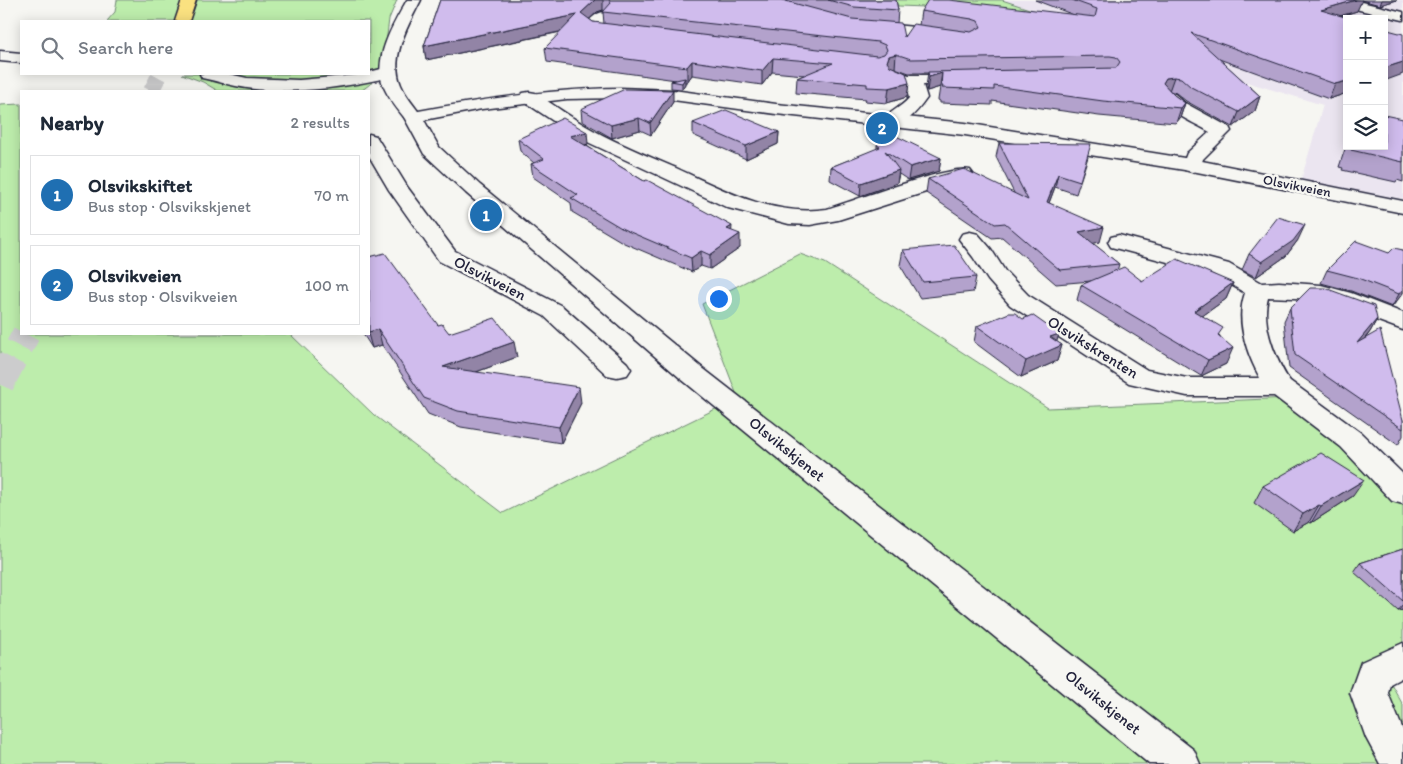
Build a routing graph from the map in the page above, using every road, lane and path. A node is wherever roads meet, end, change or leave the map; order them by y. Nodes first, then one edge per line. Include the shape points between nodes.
1 (189, 0) edge
2 (414, 0) edge
3 (1334, 0) edge
4 (603, 16) dead end
5 (1403, 16) edge
6 (182, 20) edge
7 (635, 36) edge
8 (960, 37) edge
9 (857, 40) edge
10 (0, 56) edge
11 (20, 58) edge
12 (883, 68) edge
13 (389, 72) junction
14 (212, 75) edge
15 (908, 80) junction
16 (978, 80) edge
17 (342, 86) edge
18 (529, 97) junction
19 (1169, 98) edge
20 (413, 117) junction
21 (890, 122) junction
22 (370, 142) edge
23 (1192, 166) junction
24 (968, 173) edge
25 (1403, 207) edge
26 (970, 239) dead end
27 (1119, 242) dead end
28 (1258, 292) junction
29 (1403, 322) edge
30 (617, 369) dead end
31 (1280, 387) junction
32 (1403, 493) edge
33 (1403, 658) edge
34 (1180, 764) edge
35 (1402, 764) edge

1 - 6 main road
2 - 13 street via 401,23
3 - 5 street
4 - 7 street via 592,26 596,30
8 - 9 street via 850,26
10 - 11 street
12 - 15 street
13 - 17 street
13 - 20 street via 399,98
14 - 17 street via 247,83
15 - 16 street
15 - 21 street via 914,83 918,98 909,110
18 - 20 street, Olsvikveien
18 - 21 street, Olsvikveien via 620,93 673,95
18 - 24 street via 586,134 714,194 789,217 830,215
19 - 23 street via 1178,107 1222,132 1194,157
20 - 34 street, Olsvikskjenet via 431,150 480,196 690,372
21 - 23 street, Olsvikveien via 965,129
22 - 30 street, Olsvikveien via 399,190 447,256 553,311
23 - 25 street, Olsvikveien
26 - 31 street, Olsvikskrenten via 996,275 1020,300 1139,377 1187,387
27 - 28 street via 1221,269
28 - 29 street via 1279,289 1321,292
28 - 31 street via 1253,309 1257,334 1272,377
31 - 32 street via 1350,440
33 - 35 street via 1374,674 1369,692 1386,738

